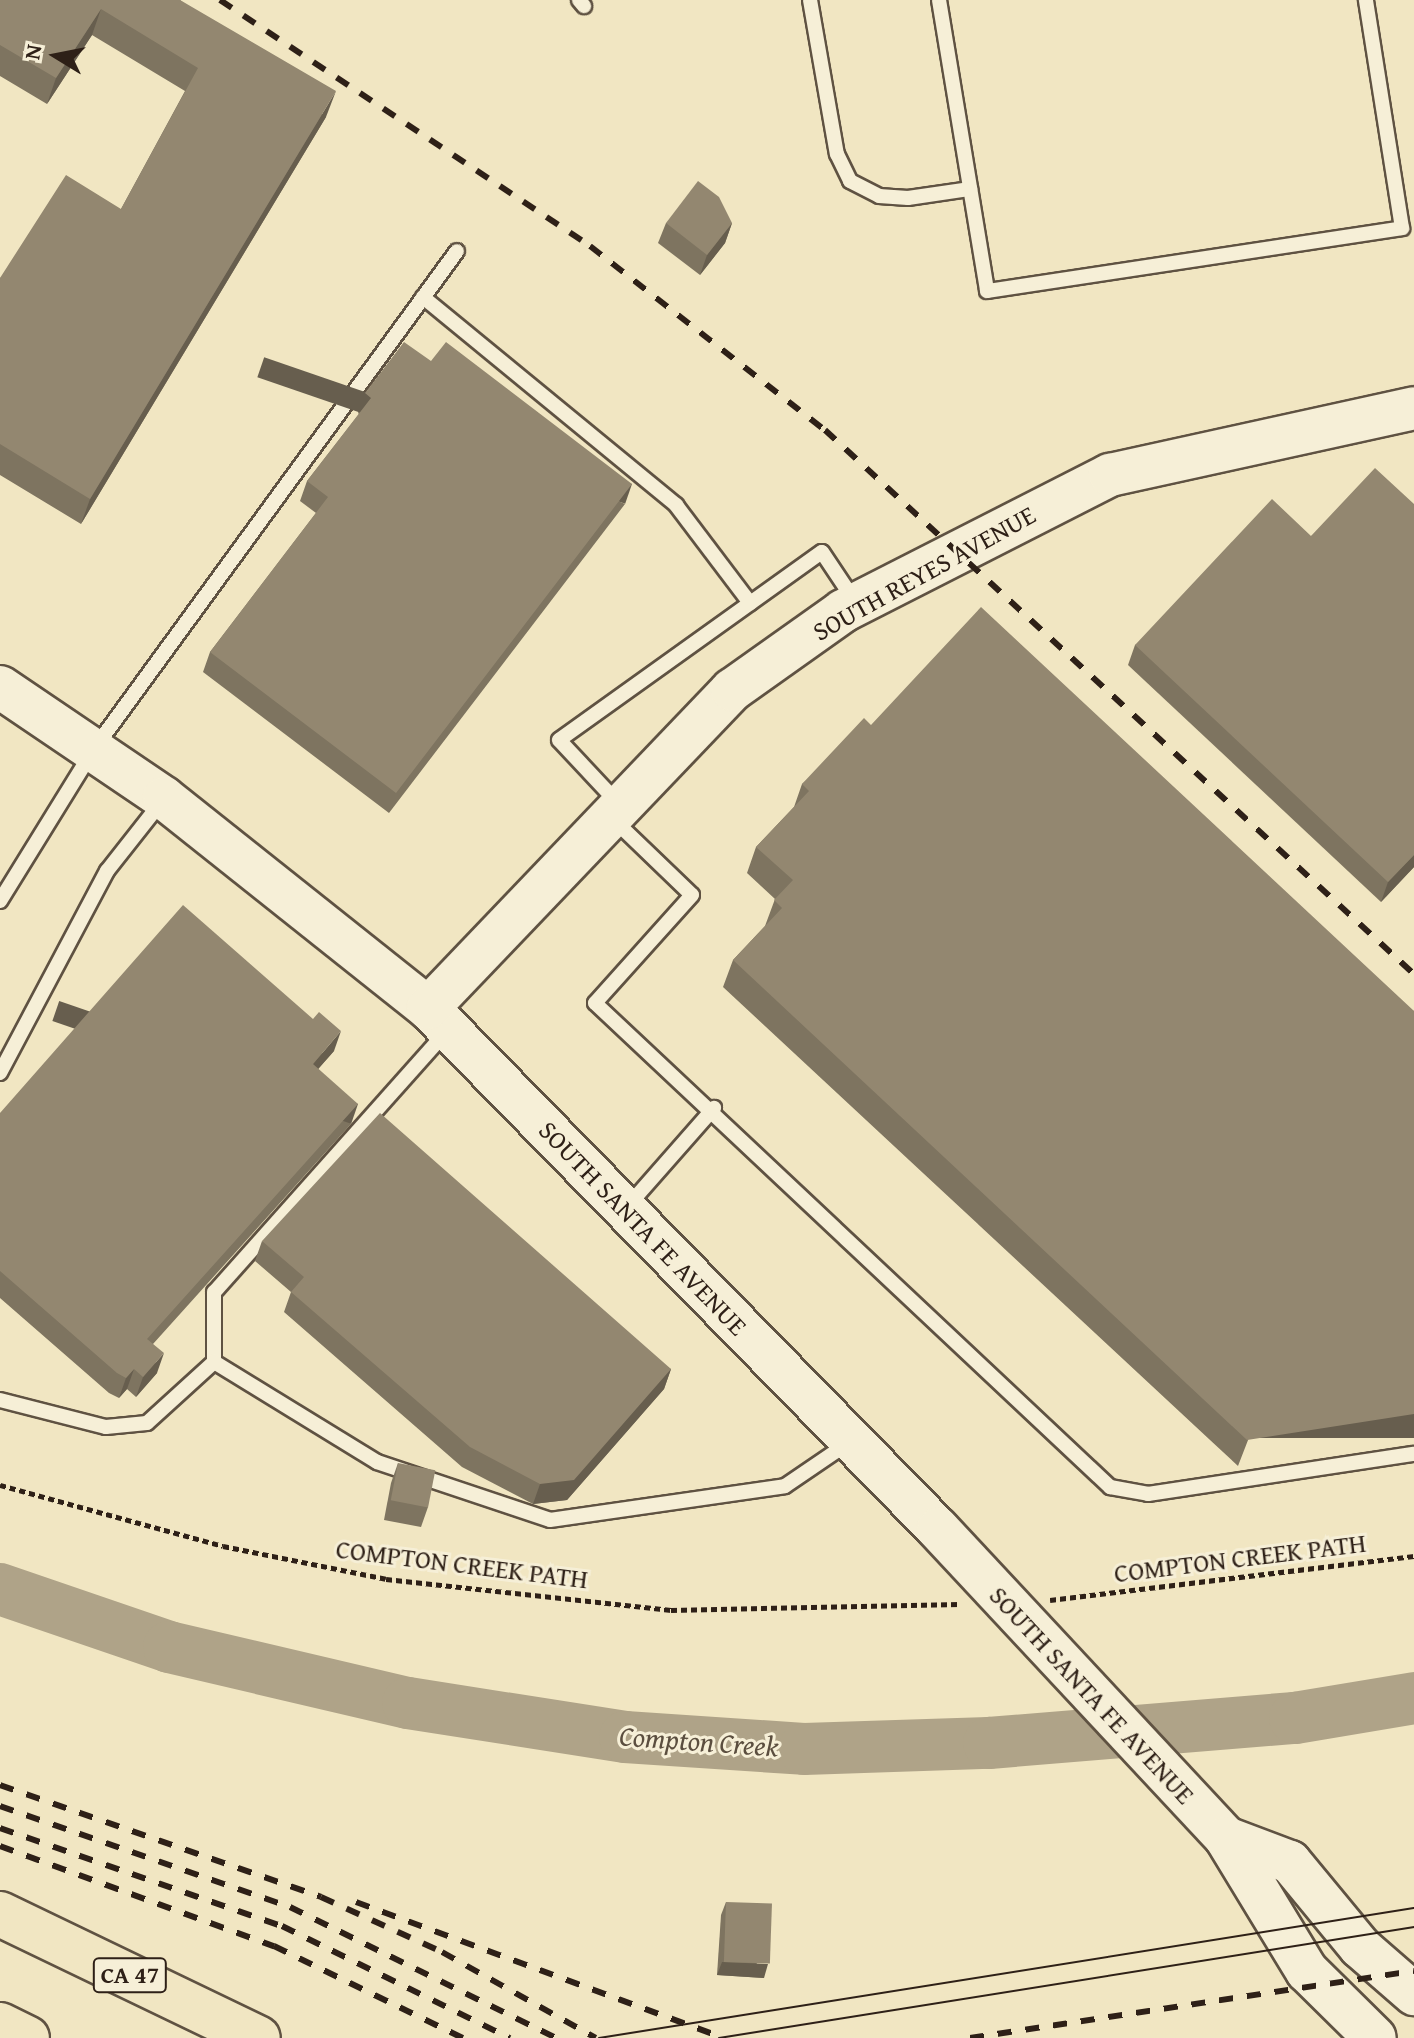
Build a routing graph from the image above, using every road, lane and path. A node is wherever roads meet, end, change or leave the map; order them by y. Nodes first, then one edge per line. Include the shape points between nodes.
1 (810, 0) edge
2 (939, 0) edge
3 (1366, 0) edge
4 (970, 189) junction
5 (457, 251) dead end
6 (423, 297) junction
7 (1414, 408) edge
8 (750, 603) junction
9 (857, 604) junction
10 (0, 687) edge
11 (94, 749) junction
12 (164, 798) junction
13 (616, 812) junction
14 (0, 901) edge
15 (438, 1018) junction
16 (0, 1073) edge
17 (714, 1108) junction
18 (625, 1209) junction
19 (214, 1362) junction
20 (0, 1400) edge
21 (851, 1441) junction
22 (1414, 1454) edge
23 (0, 1485) edge
24 (1414, 1556) edge
25 (1071, 1598) dead end
26 (928, 1605) dead end
27 (1226, 1838) junction
28 (0, 1914) edge
29 (1414, 1994) edge
30 (0, 2025) edge
31 (27, 2038) edge
32 (258, 2038) edge
33 (1375, 2038) edge

1 - 4 lane via 837,154 850,181 879,196 908,198
2 - 4 lane
3 - 4 lane via 1402,228 987,291
5 - 6 lane
6 - 8 lane via 676,505
6 - 11 lane
7 - 9 main road, SOUTH REYES AVENUE via 1110,475
8 - 9 lane via 822,552
8 - 13 lane via 559,740
9 - 13 main road, SOUTH REYES AVENUE via 732,690
10 - 11 main road, SOUTH SANTA FE AVENUE
11 - 12 main road, SOUTH SANTA FE AVENUE
11 - 14 lane
12 - 15 main road, SOUTH SANTA FE AVENUE
12 - 16 lane via 107,871
13 - 15 main road, SOUTH REYES AVENUE
13 - 17 lane via 692,895 595,1003
15 - 18 main road, SOUTH SANTA FE AVENUE
15 - 19 lane via 377,1120 214,1292
17 - 18 lane
17 - 22 lane via 1110,1487 1148,1494
18 - 21 main road, SOUTH SANTA FE AVENUE
19 - 20 lane via 147,1423 106,1427
19 - 21 lane via 377,1462 550,1520 785,1486
21 - 27 main road, SOUTH SANTA FE AVENUE
23 - 26 path, COMPTON CREEK PATH via 223,1546 386,1579 671,1610
24 - 25 path, COMPTON CREEK PATH
27 - 29 main road, SOUTH SANTA FE AVENUE via 1290,1862 1360,1947
27 - 33 main road, SOUTH SANTA FE AVENUE via 1307,1971
28 - 32 main road, CA 47
30 - 31 main road

